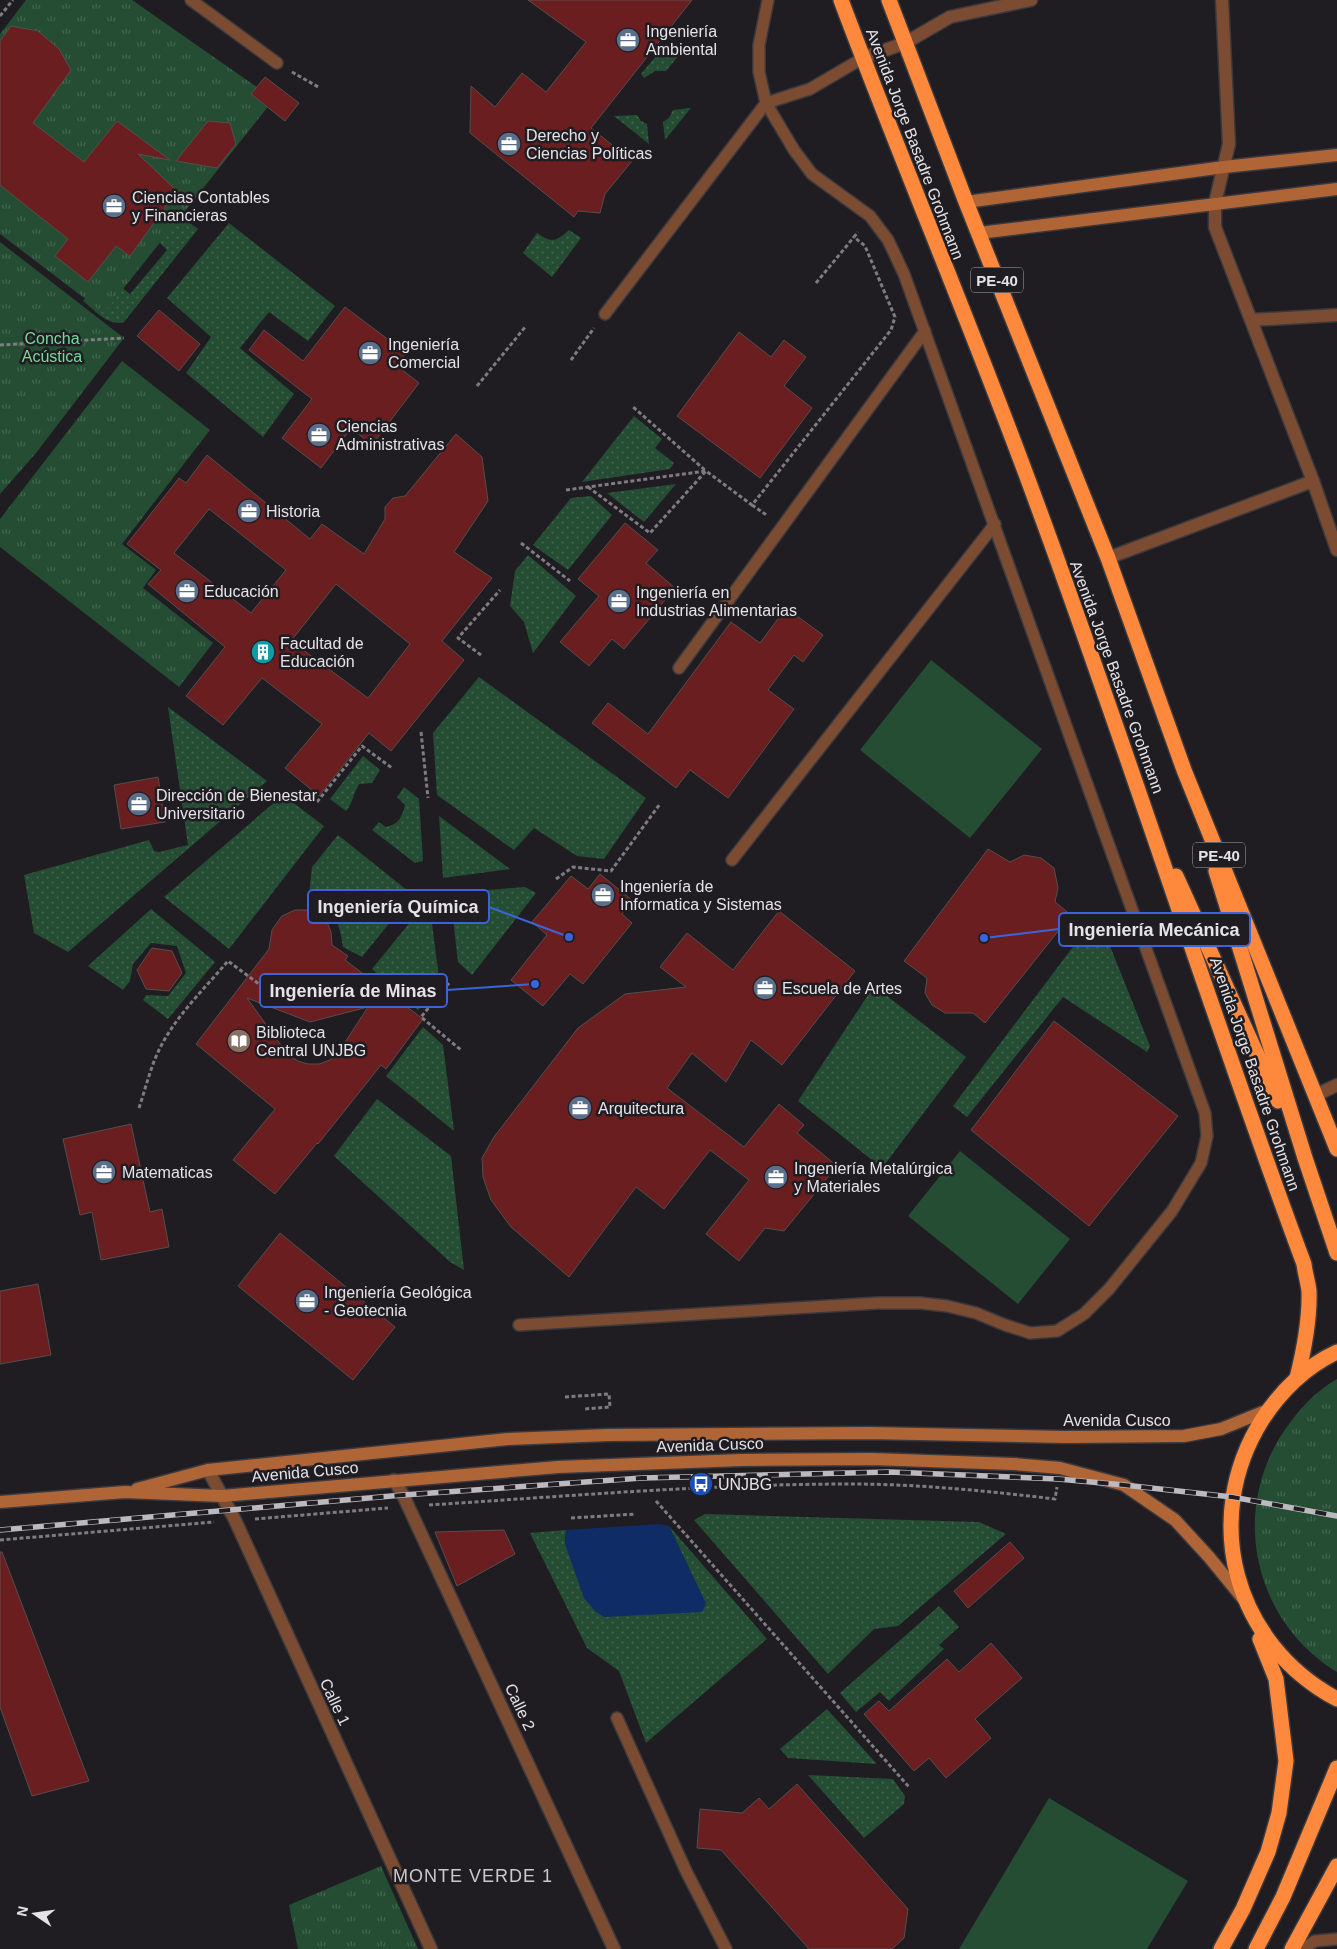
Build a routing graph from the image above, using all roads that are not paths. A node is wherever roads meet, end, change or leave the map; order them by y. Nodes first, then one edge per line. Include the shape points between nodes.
1 (191, 0) edge
2 (768, 0) edge
3 (841, 0) edge
4 (888, 0) edge
5 (1032, 0) edge
6 (1222, 0) edge
7 (905, 43) junction
8 (863, 58) junction
9 (277, 63) road end
10 (766, 103) junction
11 (1337, 155) edge
12 (1224, 167) junction
13 (1337, 189) edge
14 (966, 202) junction
15 (1215, 202) junction
16 (979, 233) junction
17 (605, 314) road end
18 (1337, 315) edge
19 (1251, 320) junction
20 (925, 331) junction
21 (1313, 481) junction
22 (995, 524) junction
23 (1337, 550) edge
24 (1108, 558) junction
25 (679, 668) dead end
26 (1184, 770) junction
27 (1143, 801) junction
28 (732, 860) dead end
29 (1337, 1084) edge
30 (1316, 1095) junction
31 (1337, 1149) edge
32 (1304, 1158) junction
33 (1337, 1254) edge
34 (518, 1325) dead end
35 (1337, 1352) edge
36 (1297, 1378) junction
37 (1268, 1410) junction
38 (208, 1470) junction
39 (394, 1480) junction
40 (125, 1492) junction
41 (222, 1496) junction
42 (0, 1502) edge
43 (1249, 1609) junction
44 (1337, 1699) edge
45 (616, 1718) dead end
46 (1337, 1768) edge
47 (1337, 1866) edge
48 (1337, 1939) edge
49 (431, 1949) edge
50 (614, 1949) edge
51 (726, 1949) edge
52 (1222, 1949) edge
53 (1256, 1949) edge
54 (1292, 1949) edge
55 (1302, 1949) edge

1 - 9 lane
2 - 10 lane via 759,45 758,72
3 - 8 highway, Avenida Jorge Basadre Grohmann / PE-40
4 - 7 highway, Avenida Jorge Basadre Grohmann / PE-40
5 - 7 street via 950,18
6 - 12 street via 1228,144
7 - 8 street
7 - 14 highway, Avenida Jorge Basadre Grohmann / PE-40
8 - 10 lane via 810,89
8 - 27 highway, Avenida Jorge Basadre Grohmann / PE-40 via 1030,483
10 - 17 lane
10 - 20 lane via 812,174 870,216 888,240
11 - 12 main road
12 - 14 main road
12 - 15 street
13 - 15 main road
14 - 16 highway, Avenida Jorge Basadre Grohmann / PE-40
15 - 16 main road
15 - 19 street via 1215,227
16 - 24 highway, Avenida Jorge Basadre Grohmann / PE-40
18 - 19 street
19 - 21 street
20 - 22 lane
20 - 25 lane
21 - 23 street
21 - 24 street
22 - 28 lane
22 - 34 lane via 1205,1113 1207,1136 1201,1164 1172,1211 1109,1290 1084,1314 1057,1330 1030,1332 1005,1326 976,1313 920,1303 878,1302
24 - 26 highway, Avenida Jorge Basadre Grohmann / PE-40
26 - 30 highway, Avenida Jorge Basadre Grohmann / PE-40
26 - 32 highway
27 - 32 highway
27 - 36 highway, Avenida Jorge Basadre Grohmann / PE-40 via 1207,995 1304,1264 1309,1291 1308,1315
29 - 30 street
30 - 31 highway, Avenida Jorge Basadre Grohmann / PE-40
32 - 33 highway
35 - 36 highway
36 - 37 highway
37 - 38 main road, Avenida Cusco via 1221,1429 1184,1436 608,1434 508,1440
37 - 43 highway via 1251,1437 1239,1466 1232,1497 1230,1530 1234,1563
38 - 40 main road, Avenida Cusco
38 - 41 street, Calle 1
39 - 41 main road, Avenida Cusco
39 - 43 main road, Avenida Cusco via 558,1467 742,1460 872,1459 1060,1468 1124,1485 1175,1520
39 - 50 street, Calle 2 via 409,1506
40 - 41 main road, Avenida Cusco
40 - 42 main road, Avenida Cusco
41 - 49 street, Calle 1
43 - 44 highway via 1270,1645 1294,1670
43 - 52 highway via 1276,1679 1286,1761 1279,1812 1268,1852
45 - 51 lane
46 - 53 highway via 1283,1897
47 - 54 highway
48 - 55 lane via 1315,1941

